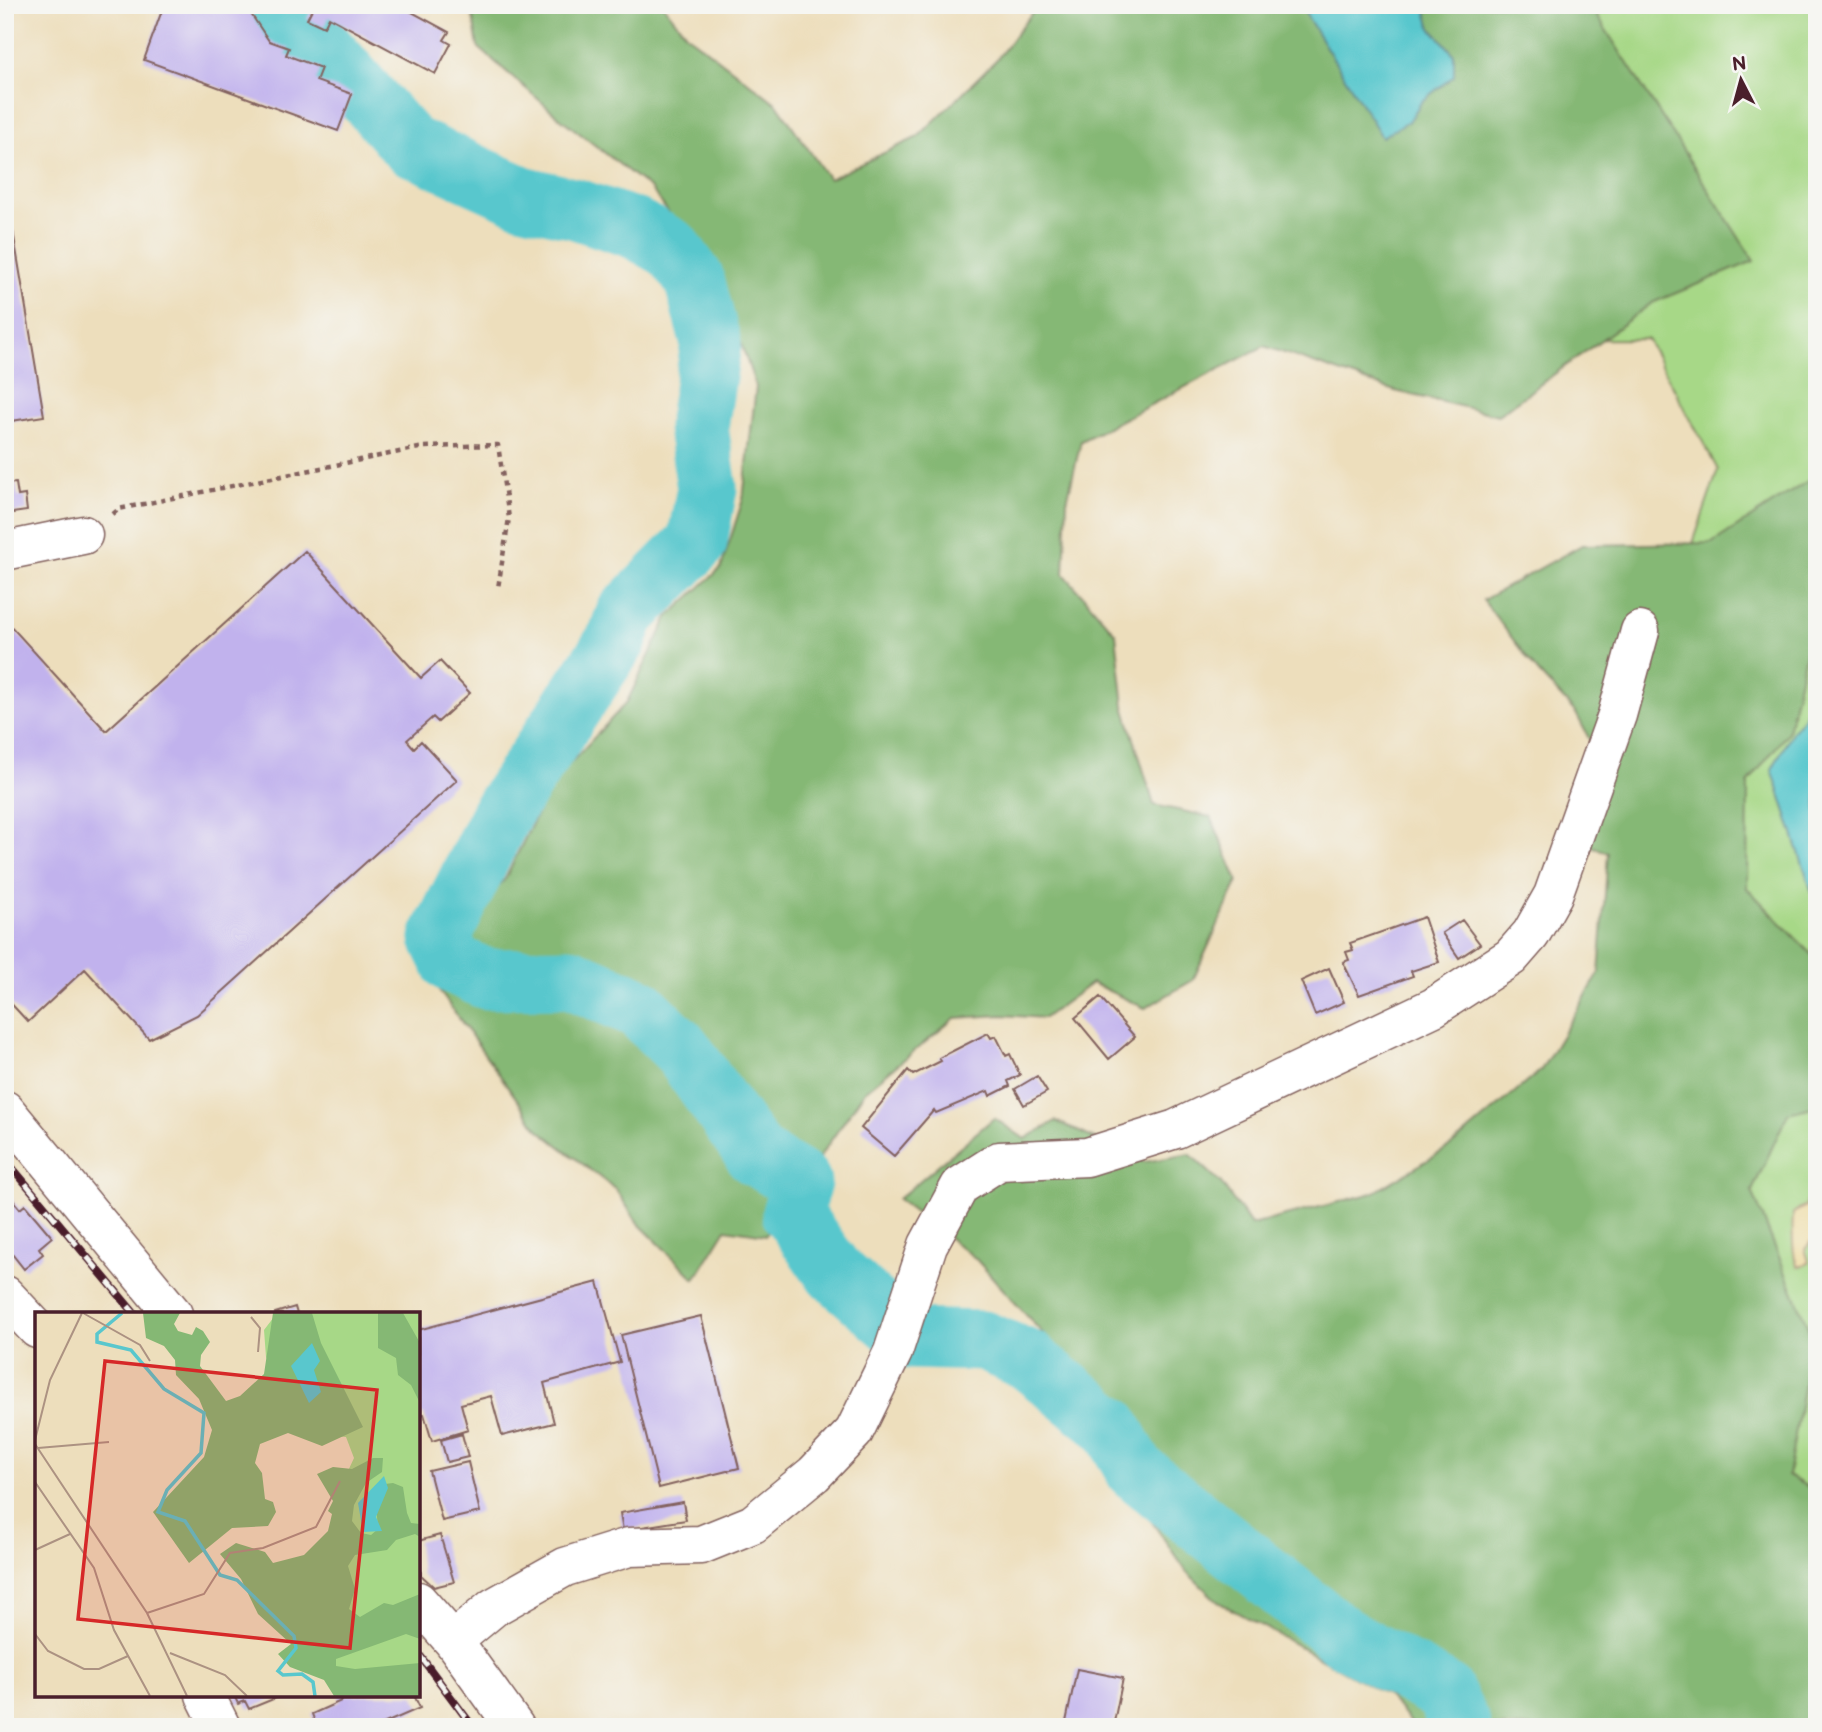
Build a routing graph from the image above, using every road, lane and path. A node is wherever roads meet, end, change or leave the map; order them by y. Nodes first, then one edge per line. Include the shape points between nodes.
1 (83, 535) joint
2 (5, 551) edge
3 (498, 588) dead end
4 (1640, 631) dead end
5 (5, 1110) edge
6 (5, 1295) edge
7 (171, 1312) edge
8 (35, 1327) edge
9 (420, 1603) edge
10 (453, 1642) junction
11 (206, 1697) edge
12 (221, 1727) edge
13 (515, 1727) edge

1 - 2 street
1 - 3 path via 119,509 424,447 498,445 509,518
4 - 10 street via 1617,715 1553,895 1531,934 1511,957 1434,1007 1176,1129 1087,1157 999,1161 960,1186 928,1245 893,1352 854,1432 814,1474 753,1524 701,1545 629,1548 565,1567 494,1608
5 - 7 street
6 - 8 street
9 - 10 street
10 - 13 street
11 - 12 street

